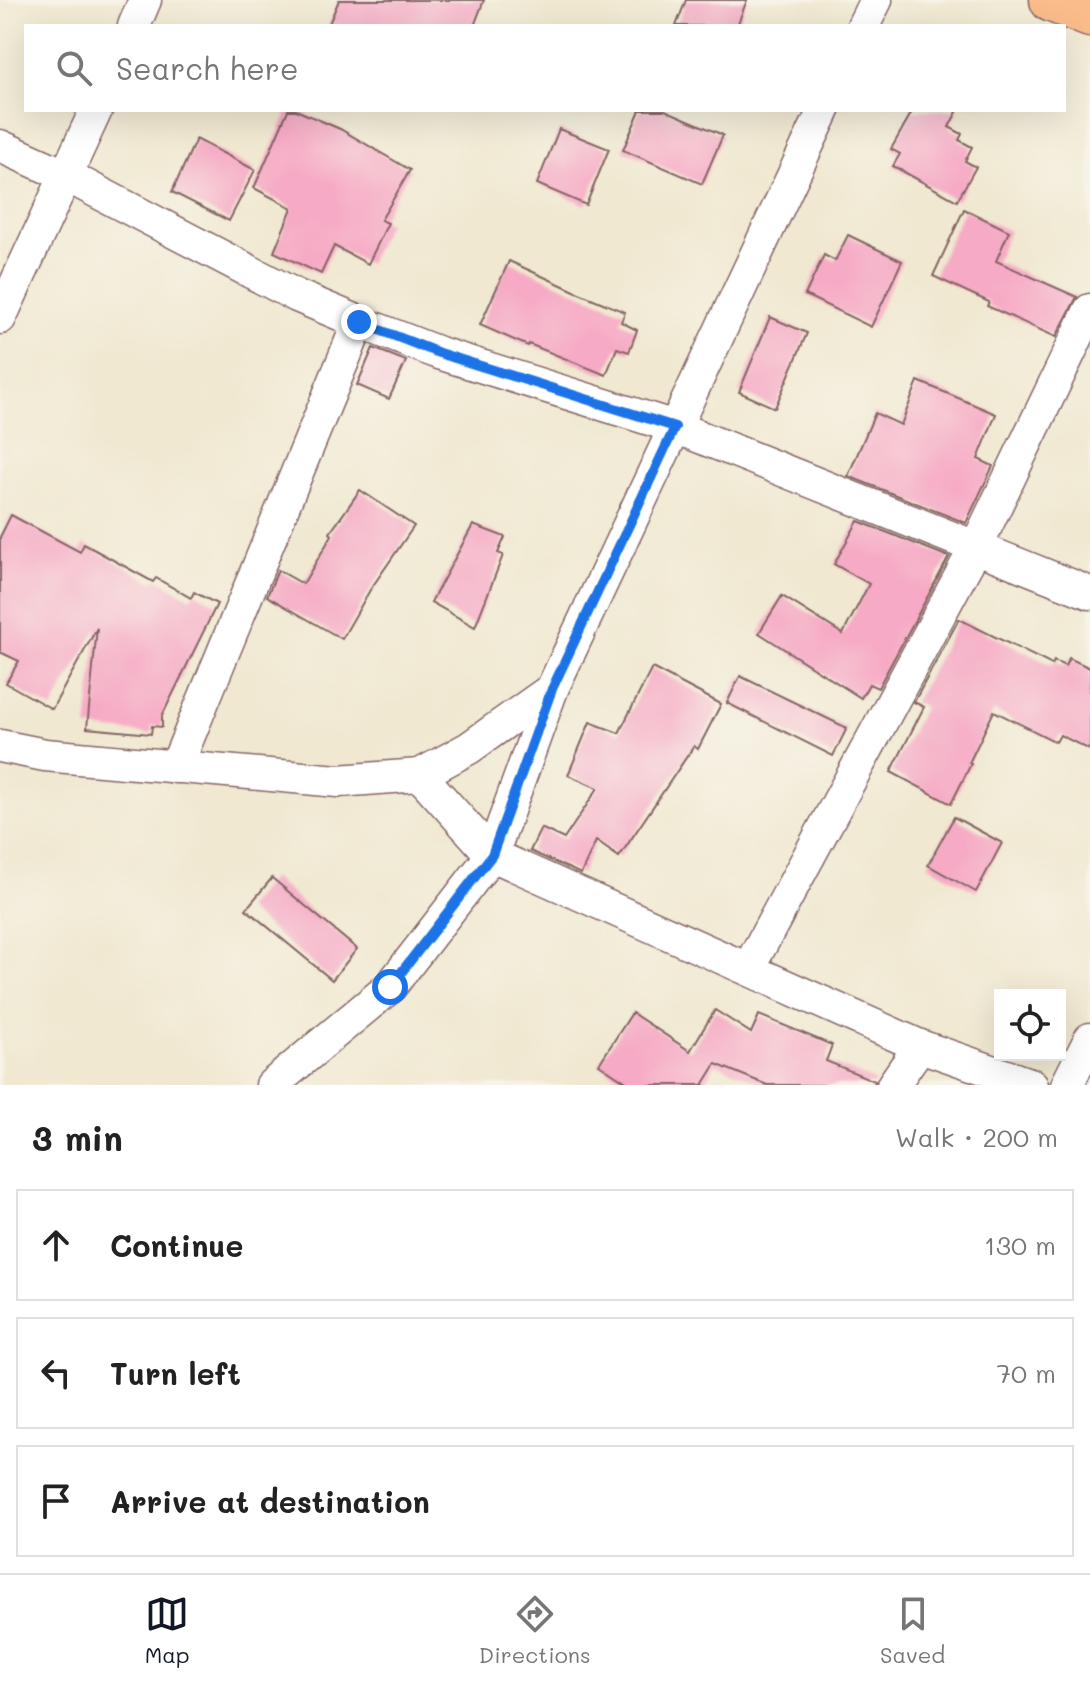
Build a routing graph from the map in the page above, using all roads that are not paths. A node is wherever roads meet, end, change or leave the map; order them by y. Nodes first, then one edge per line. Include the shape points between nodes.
1 (145, 0) edge
2 (876, 0) edge
3 (135, 24) edge
4 (864, 24) edge
5 (95, 112) edge
6 (823, 112) edge
7 (0, 146) edge
8 (67, 176) junction
9 (1090, 310) edge
10 (0, 318) edge
11 (359, 322) junction
12 (675, 427) junction
13 (976, 547) junction
14 (1090, 593) edge
15 (552, 689) junction
16 (0, 746) edge
17 (176, 767) junction
18 (420, 775) junction
19 (492, 855) junction
20 (748, 969) junction
21 (1090, 1039) edge
22 (920, 1046) junction
23 (272, 1085) edge
24 (893, 1085) edge
25 (1032, 1085) edge
26 (1067, 1085) edge

1 - 3 street
2 - 4 street
5 - 8 street
6 - 12 street
7 - 8 street
8 - 10 street
8 - 11 street via 297,296
9 - 13 street
11 - 12 street via 439,353
11 - 17 street
12 - 13 street
12 - 15 street
13 - 14 street
13 - 20 street
15 - 18 street via 469,748
15 - 19 street
16 - 17 street
17 - 18 street via 338,781
18 - 19 street
19 - 20 street
19 - 23 street via 390,987
20 - 22 street
21 - 26 street
22 - 24 street
22 - 25 street

